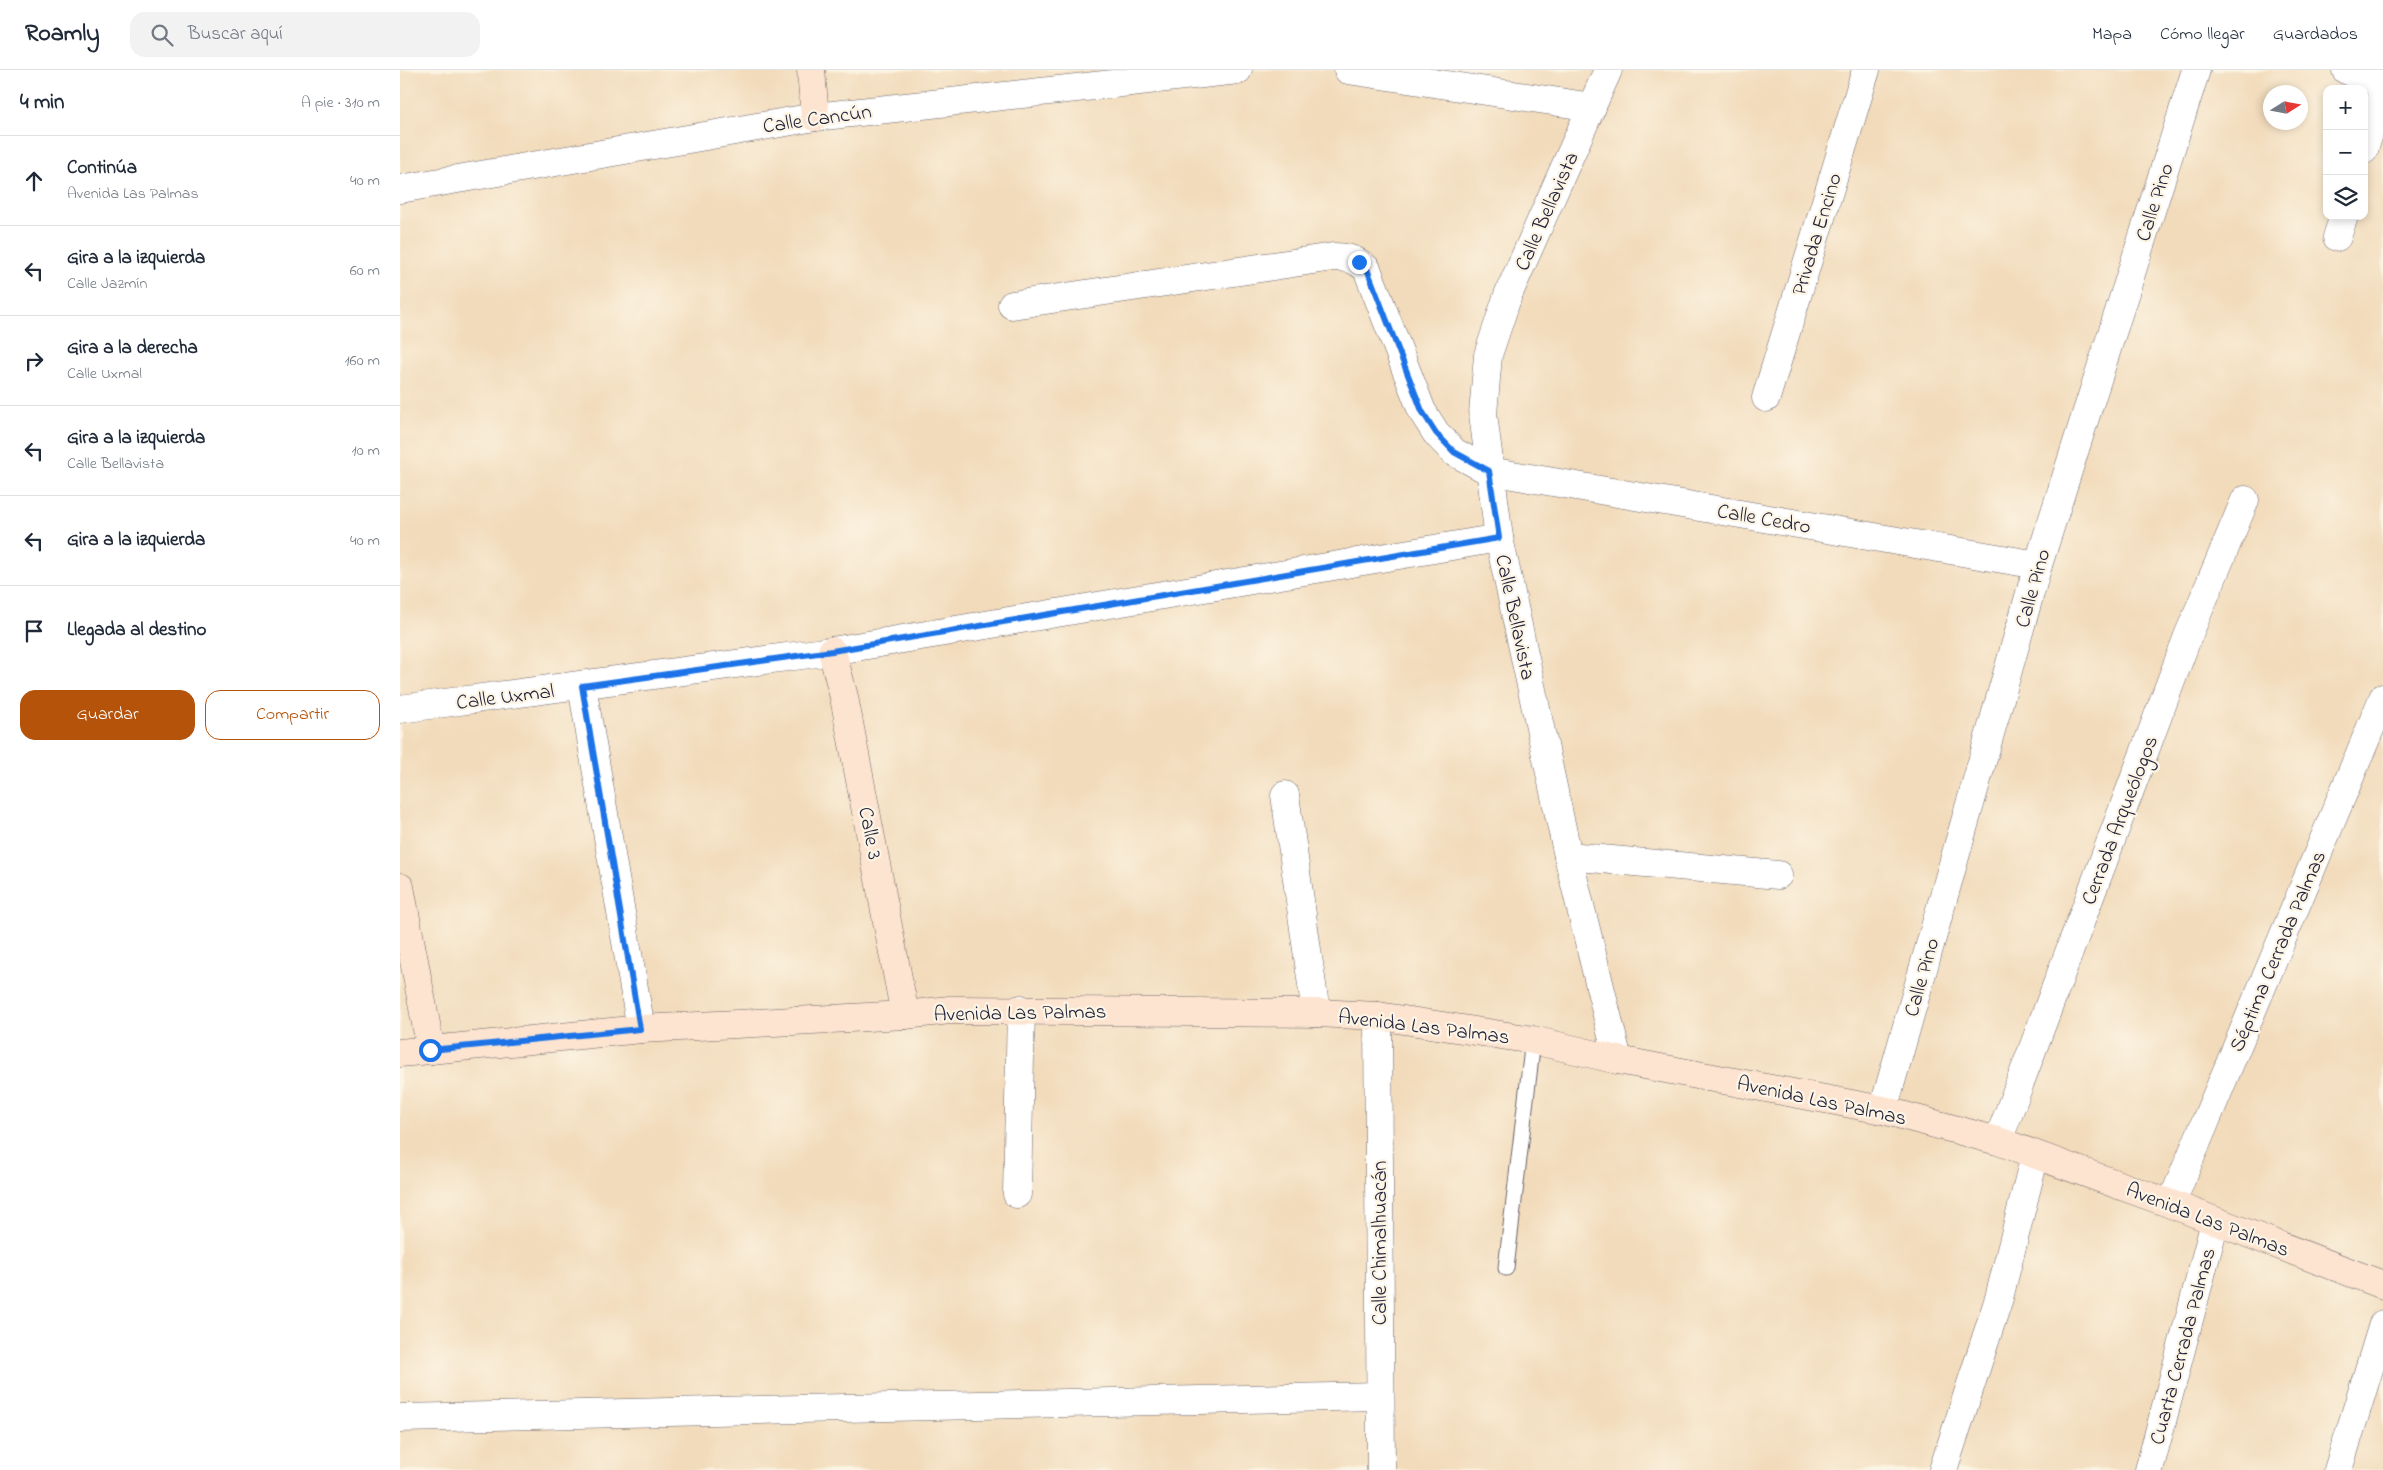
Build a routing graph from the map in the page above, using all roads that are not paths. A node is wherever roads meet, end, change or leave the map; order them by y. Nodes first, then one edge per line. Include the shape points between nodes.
1 (811, 70) edge
2 (1238, 70) edge
3 (1348, 70) edge
4 (1608, 70) edge
5 (1866, 70) edge
6 (2196, 70) edge
7 (2346, 70) edge
8 (2383, 85) edge
9 (2383, 89) edge
10 (1592, 107) junction
11 (816, 117) junction
12 (2368, 137) edge
13 (400, 189) edge
14 (1012, 305) dead end
15 (1766, 398) dead end
16 (1489, 471) junction
17 (2245, 500) dead end
18 (1499, 538) junction
19 (2038, 565) junction
20 (832, 651) junction
21 (582, 686) junction
22 (2383, 698) edge
23 (400, 709) edge
24 (1285, 795) dead end
25 (1568, 856) junction
26 (1778, 875) dead end
27 (400, 887) edge
28 (1021, 1009) junction
29 (1316, 1013) junction
30 (905, 1015) junction
31 (1378, 1016) junction
32 (640, 1029) junction
33 (1533, 1040) junction
34 (430, 1050) junction
35 (400, 1054) edge
36 (1618, 1060) junction
37 (1883, 1110) junction
38 (1998, 1141) junction
39 (2035, 1155) junction
40 (1017, 1194) dead end
41 (2171, 1204) junction
42 (2215, 1222) junction
43 (1506, 1268) dead end
44 (2383, 1285) edge
45 (2383, 1324) edge
46 (1380, 1396) junction
47 (400, 1418) edge
48 (1381, 1470) edge
49 (1943, 1470) edge
50 (2149, 1470) edge
51 (2338, 1470) edge

1 - 11 main road
2 - 11 street, Calle Cancún
3 - 10 street
4 - 10 street, Calle Bellavista
5 - 15 street, Privada Encino
6 - 19 street, Calle Pino
7 - 8 street
9 - 12 street
10 - 16 street, Calle Bellavista via 1508,295 1488,355 1483,414
11 - 13 street, Calle Cancún
14 - 16 street, Calle Cedro via 1333,257 1353,259 1367,269 1422,411 1436,433 1454,452
16 - 18 street, Calle Bellavista
16 - 19 street, Calle Cedro
17 - 38 street, Cerrada Arqueólogos via 2188,636
18 - 20 street, Calle Uxmal
18 - 25 street, Calle Bellavista
19 - 37 street, Calle Pino
20 - 21 street, Calle Uxmal
20 - 30 main road, Calle 3 via 844,697
21 - 23 street, Calle Uxmal
21 - 32 street
22 - 41 street, Séptima Cerrada Palmas
24 - 29 street
25 - 26 street
25 - 36 street, Calle Bellavista
27 - 34 main road
28 - 29 main road, Avenida Las Palmas
28 - 30 main road, Avenida Las Palmas via 950,1010
28 - 40 street
29 - 31 main road, Avenida Las Palmas
30 - 32 main road, Avenida Las Palmas
31 - 33 main road, Avenida Las Palmas
31 - 46 street, Calle Chimalhuacán
32 - 34 main road, Avenida Las Palmas
33 - 36 main road, Avenida Las Palmas
33 - 43 lane
34 - 35 main road, Avenida Las Palmas
36 - 37 main road, Avenida Las Palmas
37 - 38 main road, Avenida Las Palmas
38 - 39 main road, Avenida Las Palmas
39 - 41 main road, Avenida Las Palmas
39 - 49 street via 1999,1298
41 - 42 main road, Avenida Las Palmas
42 - 44 main road, Avenida Las Palmas
42 - 50 street, Cuarta Cerrada Palmas
45 - 51 street
46 - 47 street
46 - 48 street, Calle Chimalhuacán

